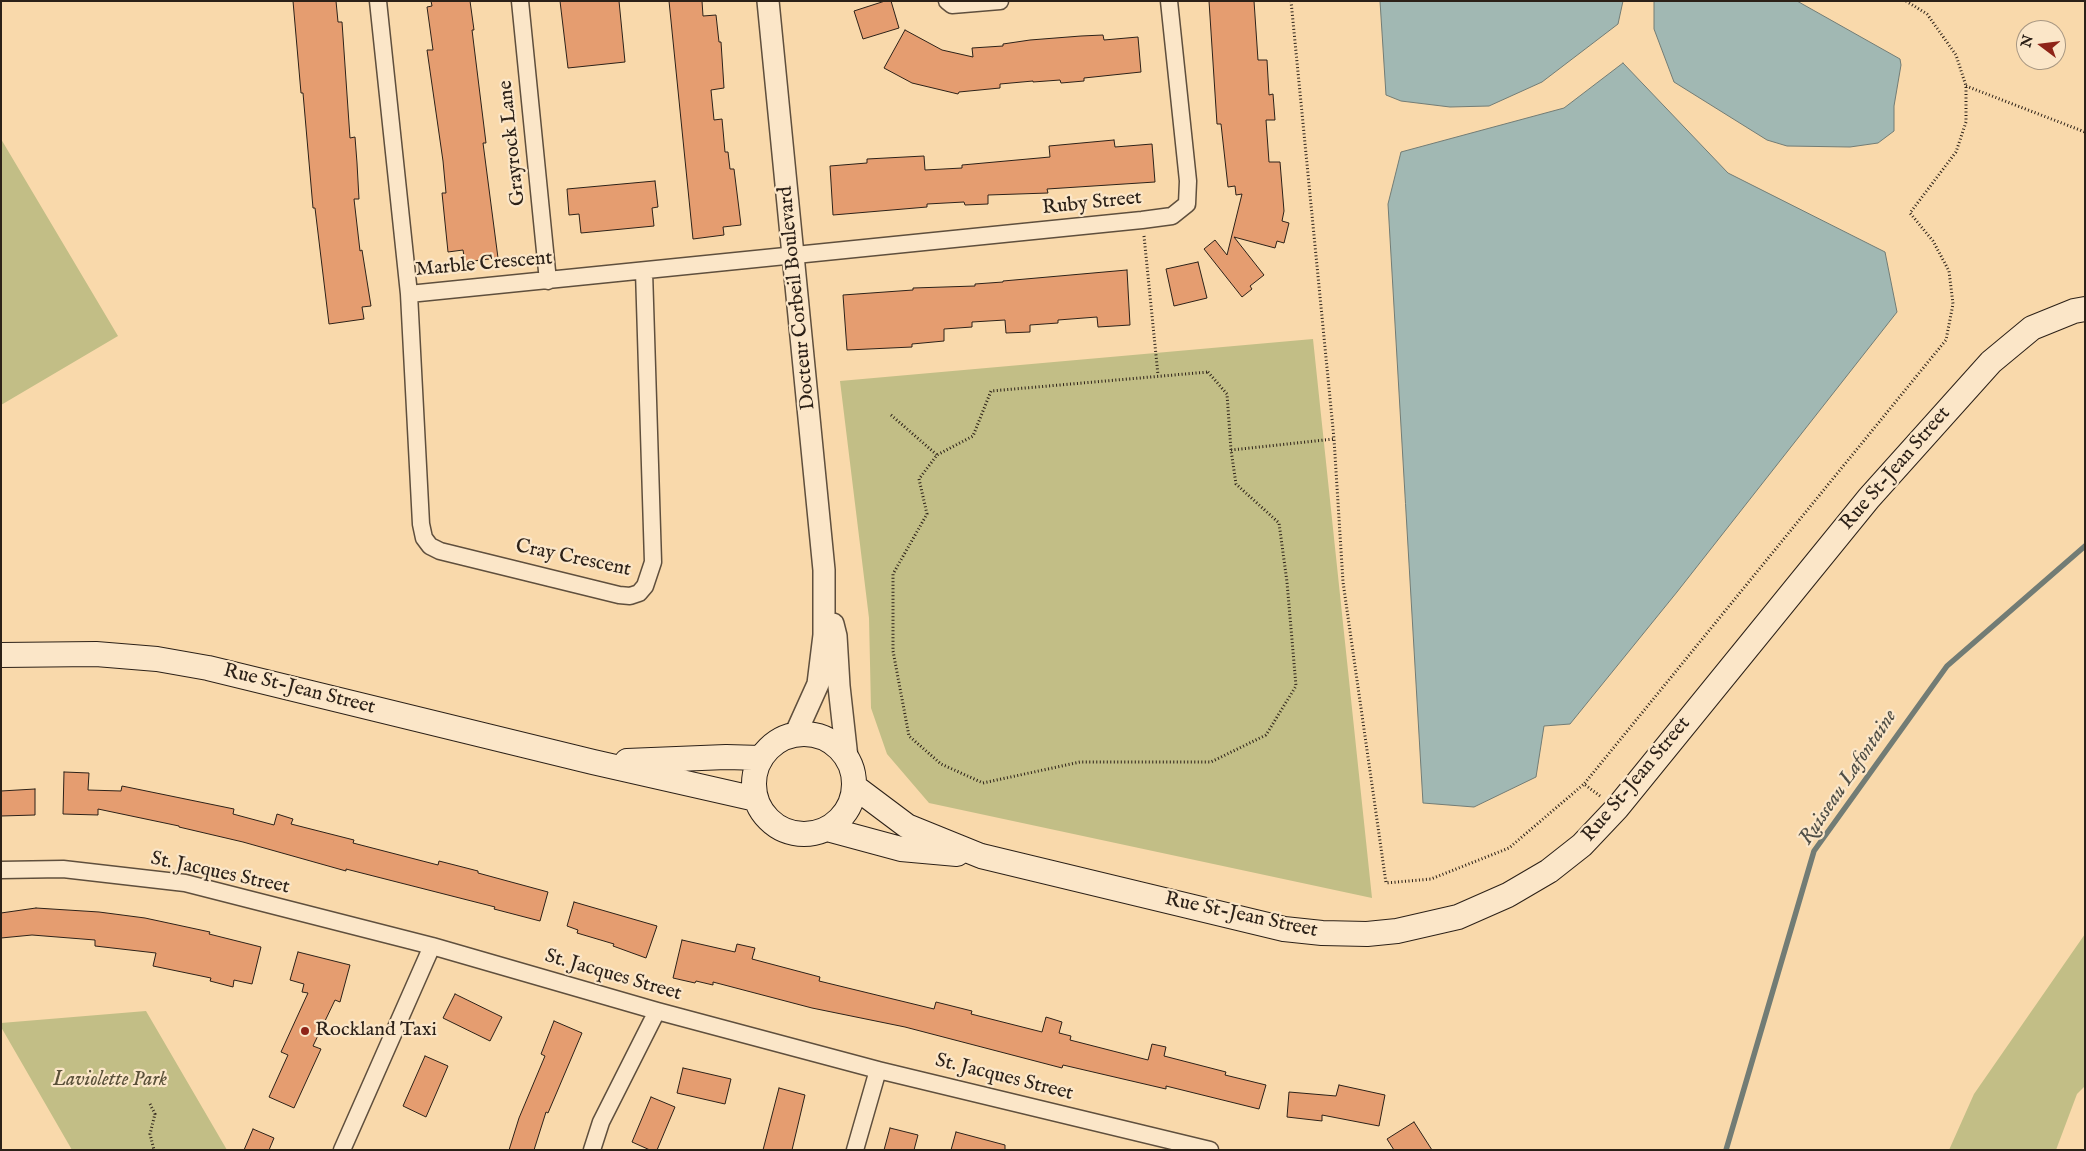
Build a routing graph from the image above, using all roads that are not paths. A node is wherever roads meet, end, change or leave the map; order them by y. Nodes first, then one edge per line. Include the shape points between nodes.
1 (378, 1) edge
2 (520, 1) edge
3 (768, 1) edge
4 (947, 1) edge
5 (1000, 1) edge
6 (1169, 1) edge
7 (794, 255) junction
8 (644, 271) junction
9 (548, 281) junction
10 (408, 294) junction
11 (2085, 309) edge
12 (825, 594) junction
13 (1, 655) edge
14 (795, 735) junction
15 (761, 758) junction
16 (848, 758) junction
17 (592, 762) junction
18 (855, 787) junction
19 (756, 799) junction
20 (827, 829) junction
21 (981, 856) junction
22 (1, 870) edge
23 (432, 946) junction
24 (656, 1011) junction
25 (878, 1070) junction
26 (342, 1150) edge
27 (592, 1150) edge
28 (855, 1150) edge
29 (1210, 1150) edge

1 - 10 street, Marble Crescent
2 - 9 street, Grayrock Lane
3 - 7 street, Docteur Corbeil Boulevard
4 - 5 street via 952,5
6 - 7 street, Ruby Street via 1188,181 1187,204 1172,216
7 - 8 street, Marble Crescent
7 - 12 street, Docteur Corbeil Boulevard
8 - 9 street, Marble Crescent
8 - 10 street, Cray Crescent via 653,562 646,586 630,596 440,551 424,538
9 - 10 street, Marble Crescent
11 - 21 main road, Rue St-Jean Street via 2032,328 1991,362 1869,498 1617,808 1564,860 1508,895 1458,917 1398,931 1322,933 1284,929
12 - 14 street, Docteur Corbeil Boulevard via 818,684
12 - 16 street, Docteur Corbeil Boulevard via 836,636 838,686
13 - 17 main road, Rue St-Jean Street via 96,654 157,659 208,668
14 - 15 main road via 770,747
14 - 16 main road via 825,738
15 - 17 main road, Rue St-Jean Street
15 - 19 main road via 754,785
16 - 18 main road
17 - 19 main road, Rue St-Jean Street
18 - 20 main road via 851,804 841,819
18 - 21 main road, Rue St-Jean Street via 907,826
19 - 20 main road, Rue St-Jean Street via 776,826 792,833 810,834
20 - 21 main road, Rue St-Jean Street via 901,849
22 - 23 street, St. Jacques Street via 63,869 185,883
23 - 24 street, St. Jacques Street
23 - 26 street
24 - 25 street, St. Jacques Street
24 - 27 street via 601,1122
25 - 28 street
25 - 29 street, St. Jacques Street

